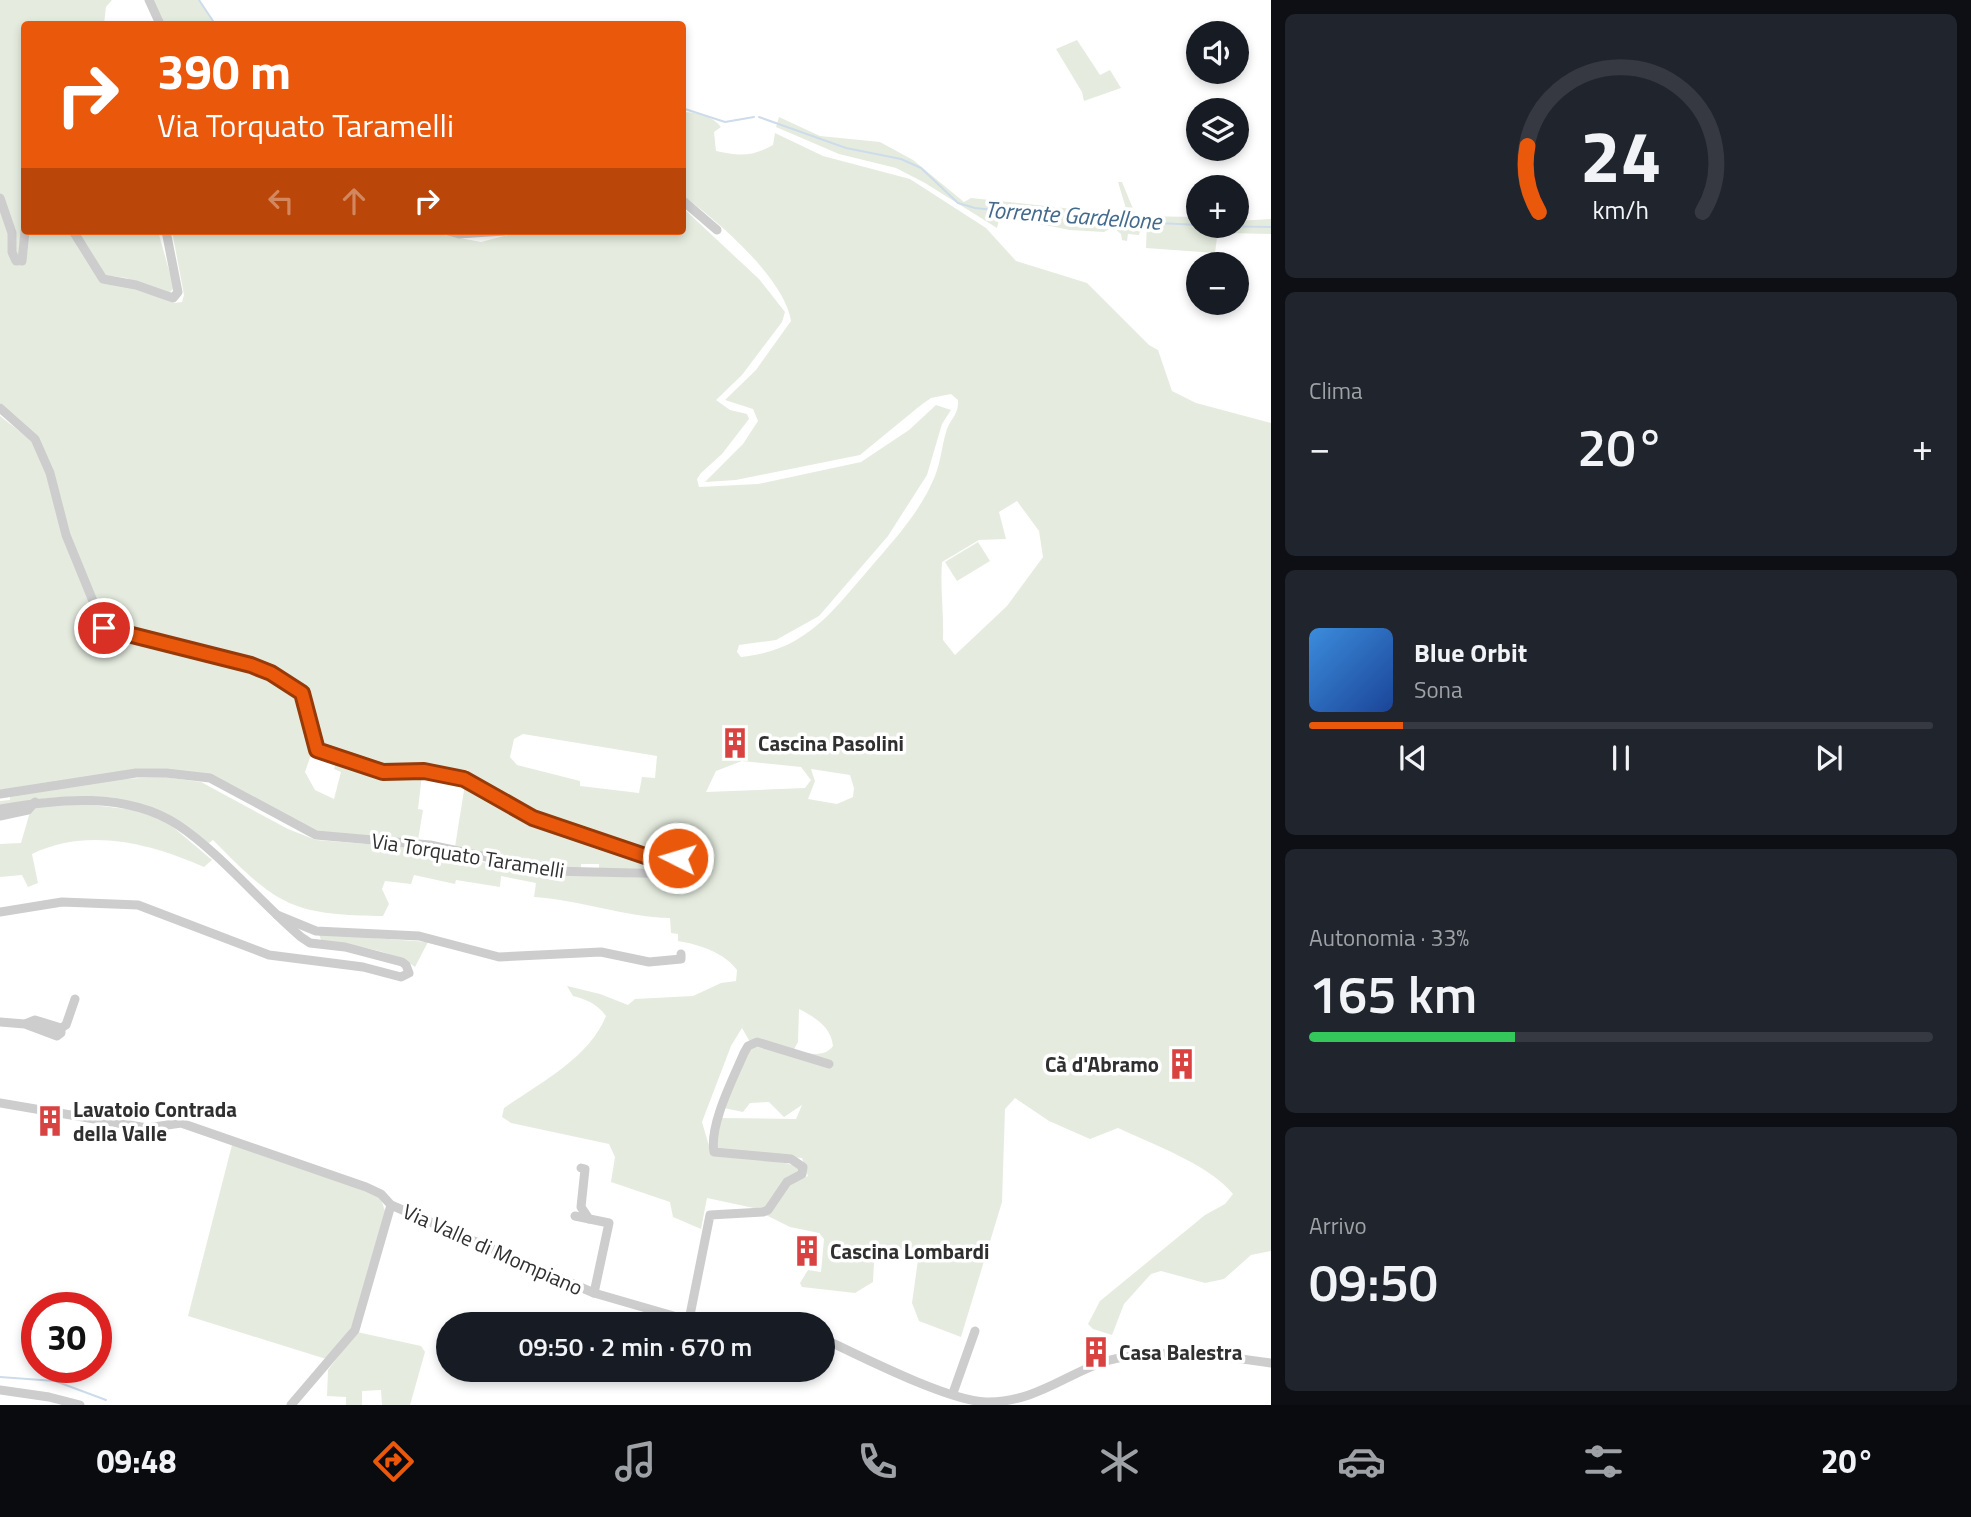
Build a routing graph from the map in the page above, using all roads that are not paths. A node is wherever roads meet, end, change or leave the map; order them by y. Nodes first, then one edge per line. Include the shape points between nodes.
1 (149, 0) edge
2 (159, 21) edge
3 (0, 198) edge
4 (686, 203) edge
5 (717, 230) dead end
6 (25, 235) edge
7 (76, 235) edge
8 (167, 235) edge
9 (0, 408) edge
10 (0, 794) edge
11 (35, 802) junction
12 (0, 808) edge
13 (0, 816) edge
14 (0, 912) edge
15 (277, 915) junction
16 (316, 931) junction
17 (310, 943) junction
18 (681, 954) dead end
19 (75, 999) dead end
20 (0, 1022) edge
21 (829, 1064) dead end
22 (0, 1103) edge
23 (585, 1169) dead end
24 (391, 1205) junction
25 (575, 1216) dead end
26 (589, 1219) junction
27 (594, 1293) junction
28 (661, 1312) edge
29 (691, 1312) edge
30 (975, 1331) dead end
31 (835, 1344) edge
32 (1271, 1363) edge
33 (0, 1390) edge
34 (953, 1393) junction
35 (49, 1401) edge
36 (985, 1404) edge
37 (80, 1405) edge
38 (291, 1405) edge

1 - 2 street
3 - 6 street via 16,261 22,261
4 - 5 street
7 - 8 street via 103,279 173,298 178,292
9 - 10 street, Via Torquato Taramelli via 35,439 50,473 66,535 104,628 271,673 302,693 315,749 383,772 424,771 464,779 533,818 645,856 678,858 682,868 675,874 552,871 430,845 316,835 210,778 166,772
11 - 12 street
11 - 13 street via 28,810
11 - 15 street via 71,799 118,804 161,817 186,831
14 - 17 street via 62,902 138,905 270,955 401,977 408,973 402,962
15 - 16 street
15 - 17 street
16 - 17 street
16 - 18 street via 419,936 499,957 601,952 673,962 681,959
19 - 20 street via 57,1036 24,1024
21 - 29 street via 757,1042 744,1053 715,1122 714,1152 791,1160 803,1167 802,1174 787,1182 768,1210 710,1215
22 - 24 street, Via Valle di Mompiano via 147,1128 181,1123 366,1187
23 - 26 street via 580,1201
24 - 27 street, Via Valle di Mompiano
24 - 38 street via 355,1330
25 - 26 street
26 - 27 street, Via Valle di Mompiano via 609,1223
27 - 28 street, Via Valle di Mompiano
30 - 34 street
31 - 34 street
32 - 36 street via 1195,1355 1121,1358 1056,1386
33 - 35 street
34 - 36 street
35 - 37 street

